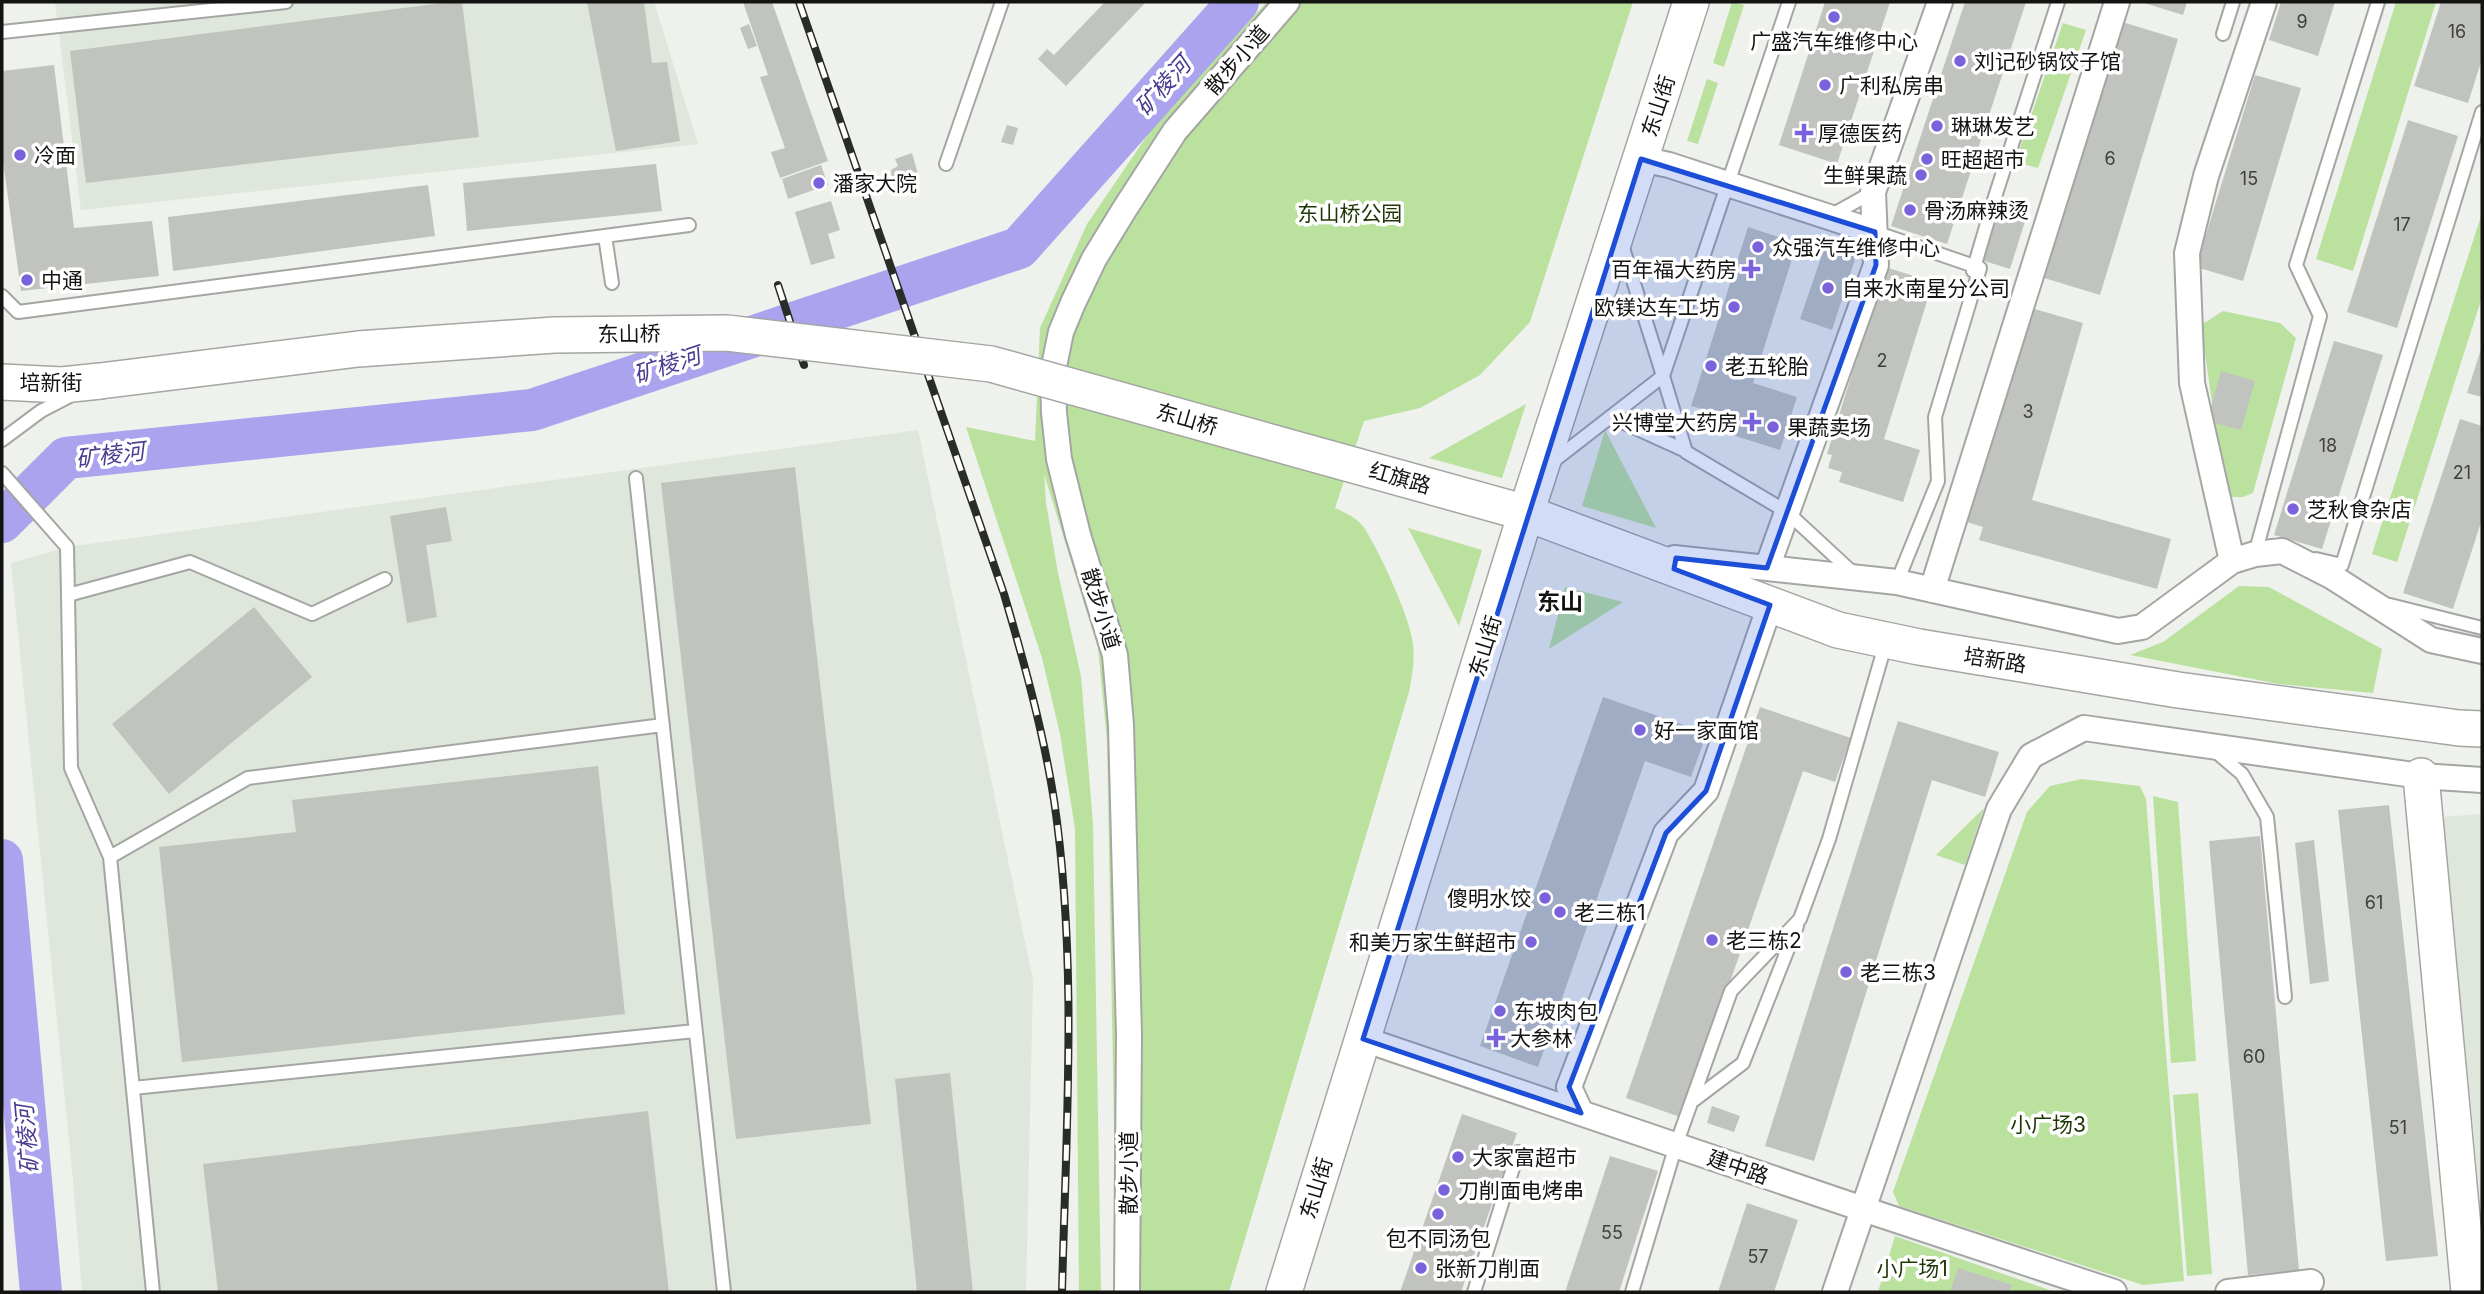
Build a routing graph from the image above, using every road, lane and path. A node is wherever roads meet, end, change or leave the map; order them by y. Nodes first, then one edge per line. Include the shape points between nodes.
1 (286, 2) edge
2 (1002, 2) edge
3 (1287, 2) edge
4 (1691, 2) edge
5 (1789, 2) edge
6 (1940, 2) edge
7 (2058, 2) edge
8 (2117, 2) edge
9 (2233, 2) edge
10 (2263, 2) edge
11 (2378, 2) edge
12 (219, 5) edge
13 (2, 32) edge
14 (2223, 34) dead end
15 (2482, 112) edge
16 (1640, 159) junction
17 (946, 163) dead end
18 (1728, 186) junction
19 (1873, 192) junction
20 (1828, 217) junction
21 (689, 225) dead end
22 (1618, 231) junction
23 (1875, 232) junction
24 (605, 236) junction
25 (1973, 266) junction
26 (611, 283) dead end
27 (2, 296) edge
28 (1663, 376) junction
29 (2, 382) edge
30 (100, 382) junction
31 (1611, 416) junction
32 (2, 440) edge
33 (1274, 443) joint
34 (1686, 451) junction
35 (1539, 472) junction
36 (2, 473) edge
37 (636, 478) dead end
38 (1787, 512) junction
39 (1526, 513) junction
40 (2282, 551) junction
41 (2243, 557) junction
42 (1858, 578) junction
43 (385, 579) dead end
44 (1896, 582) junction
45 (1763, 588) junction
46 (1931, 590) junction
47 (68, 595) junction
48 (2369, 601) junction
49 (2482, 628) edge
50 (1886, 641) junction
51 (2482, 651) edge
52 (663, 725) junction
53 (2482, 729) edge
54 (2210, 746) junction
55 (2421, 776) junction
56 (2482, 780) edge
57 (110, 857) junction
58 (1800, 919) junction
59 (2285, 997) dead end
60 (695, 1031) junction
61 (1363, 1039) junction
62 (133, 1088) junction
63 (1693, 1100) junction
64 (1581, 1113) junction
65 (1676, 1145) junction
66 (1518, 1152) dead end
67 (1863, 1209) junction
68 (2312, 1287) edge
69 (2107, 1291) edge
70 (153, 1292) edge
71 (724, 1292) edge
72 (1127, 1292) edge
73 (1283, 1292) edge
74 (1474, 1292) edge
75 (1632, 1292) edge
76 (1835, 1292) edge
77 (2229, 1292) edge
78 (2469, 1292) edge

1 - 12 lane
2 - 17 lane
3 - 72 street, 散步小道 via 1175,131 1124,210 1073,303 1053,371 1059,459 1115,655 1120,711 1129,1036
4 - 16 main road, 东山街
5 - 18 lane
6 - 19 street
7 - 25 lane
8 - 46 street
9 - 14 lane
10 - 41 street via 2206,176 2187,253 2193,383
11 - 41 lane via 2296,265 2320,316
12 - 13 lane
15 - 40 lane via 2342,565
16 - 18 street
16 - 22 main road, 东山街
18 - 20 street
18 - 28 lane
19 - 20 lane
19 - 23 street
20 - 23 street
21 - 24 lane
22 - 28 lane
22 - 35 main road, 东山街
23 - 25 lane
23 - 38 street via 1876,265
24 - 26 lane
24 - 27 lane via 18,312
25 - 44 lane via 1973,292 1935,417 1938,481
28 - 31 lane
28 - 34 lane
29 - 30 main road, 培新街
30 - 32 lane via 41,411
30 - 33 main road, 东山桥, bridge via 358,349 554,335 727,333 992,364
31 - 34 lane
31 - 35 lane
33 - 39 main road, 红旗路
34 - 38 lane
35 - 39 main road, 东山街
36 - 47 lane via 67,547
37 - 52 lane
38 - 42 lane
38 - 45 street
39 - 45 main road, 培新路 via 1635,554
39 - 61 main road, 东山街
40 - 41 street
40 - 48 street
41 - 46 street via 2142,627 2118,631
42 - 44 street
42 - 45 street
43 - 47 lane via 312,614 190,562
44 - 46 street
45 - 50 main road, 培新路 via 1838,630
45 - 64 street via 1706,791 1666,833 1569,1087
47 - 57 lane via 71,768
48 - 49 lane
48 - 51 street via 2431,640
50 - 53 main road, 培新路 via 2178,690
50 - 58 lane via 1829,839
52 - 57 lane via 248,778
52 - 60 lane
54 - 55 street
54 - 59 lane via 2242,774 2267,817
54 - 67 street via 2084,728 2031,756 1999,809
55 - 56 street
55 - 78 main road
57 - 62 lane
58 - 63 lane via 1731,991
58 - 63 lane via 1744,1063
60 - 62 lane
60 - 71 lane
61 - 64 street, 建中路
61 - 73 main road, 东山街
62 - 70 lane
63 - 65 lane
64 - 65 street, 建中路
65 - 67 street, 建中路
65 - 75 lane
66 - 74 lane
67 - 69 street, 建中路
67 - 76 street
68 - 77 street

